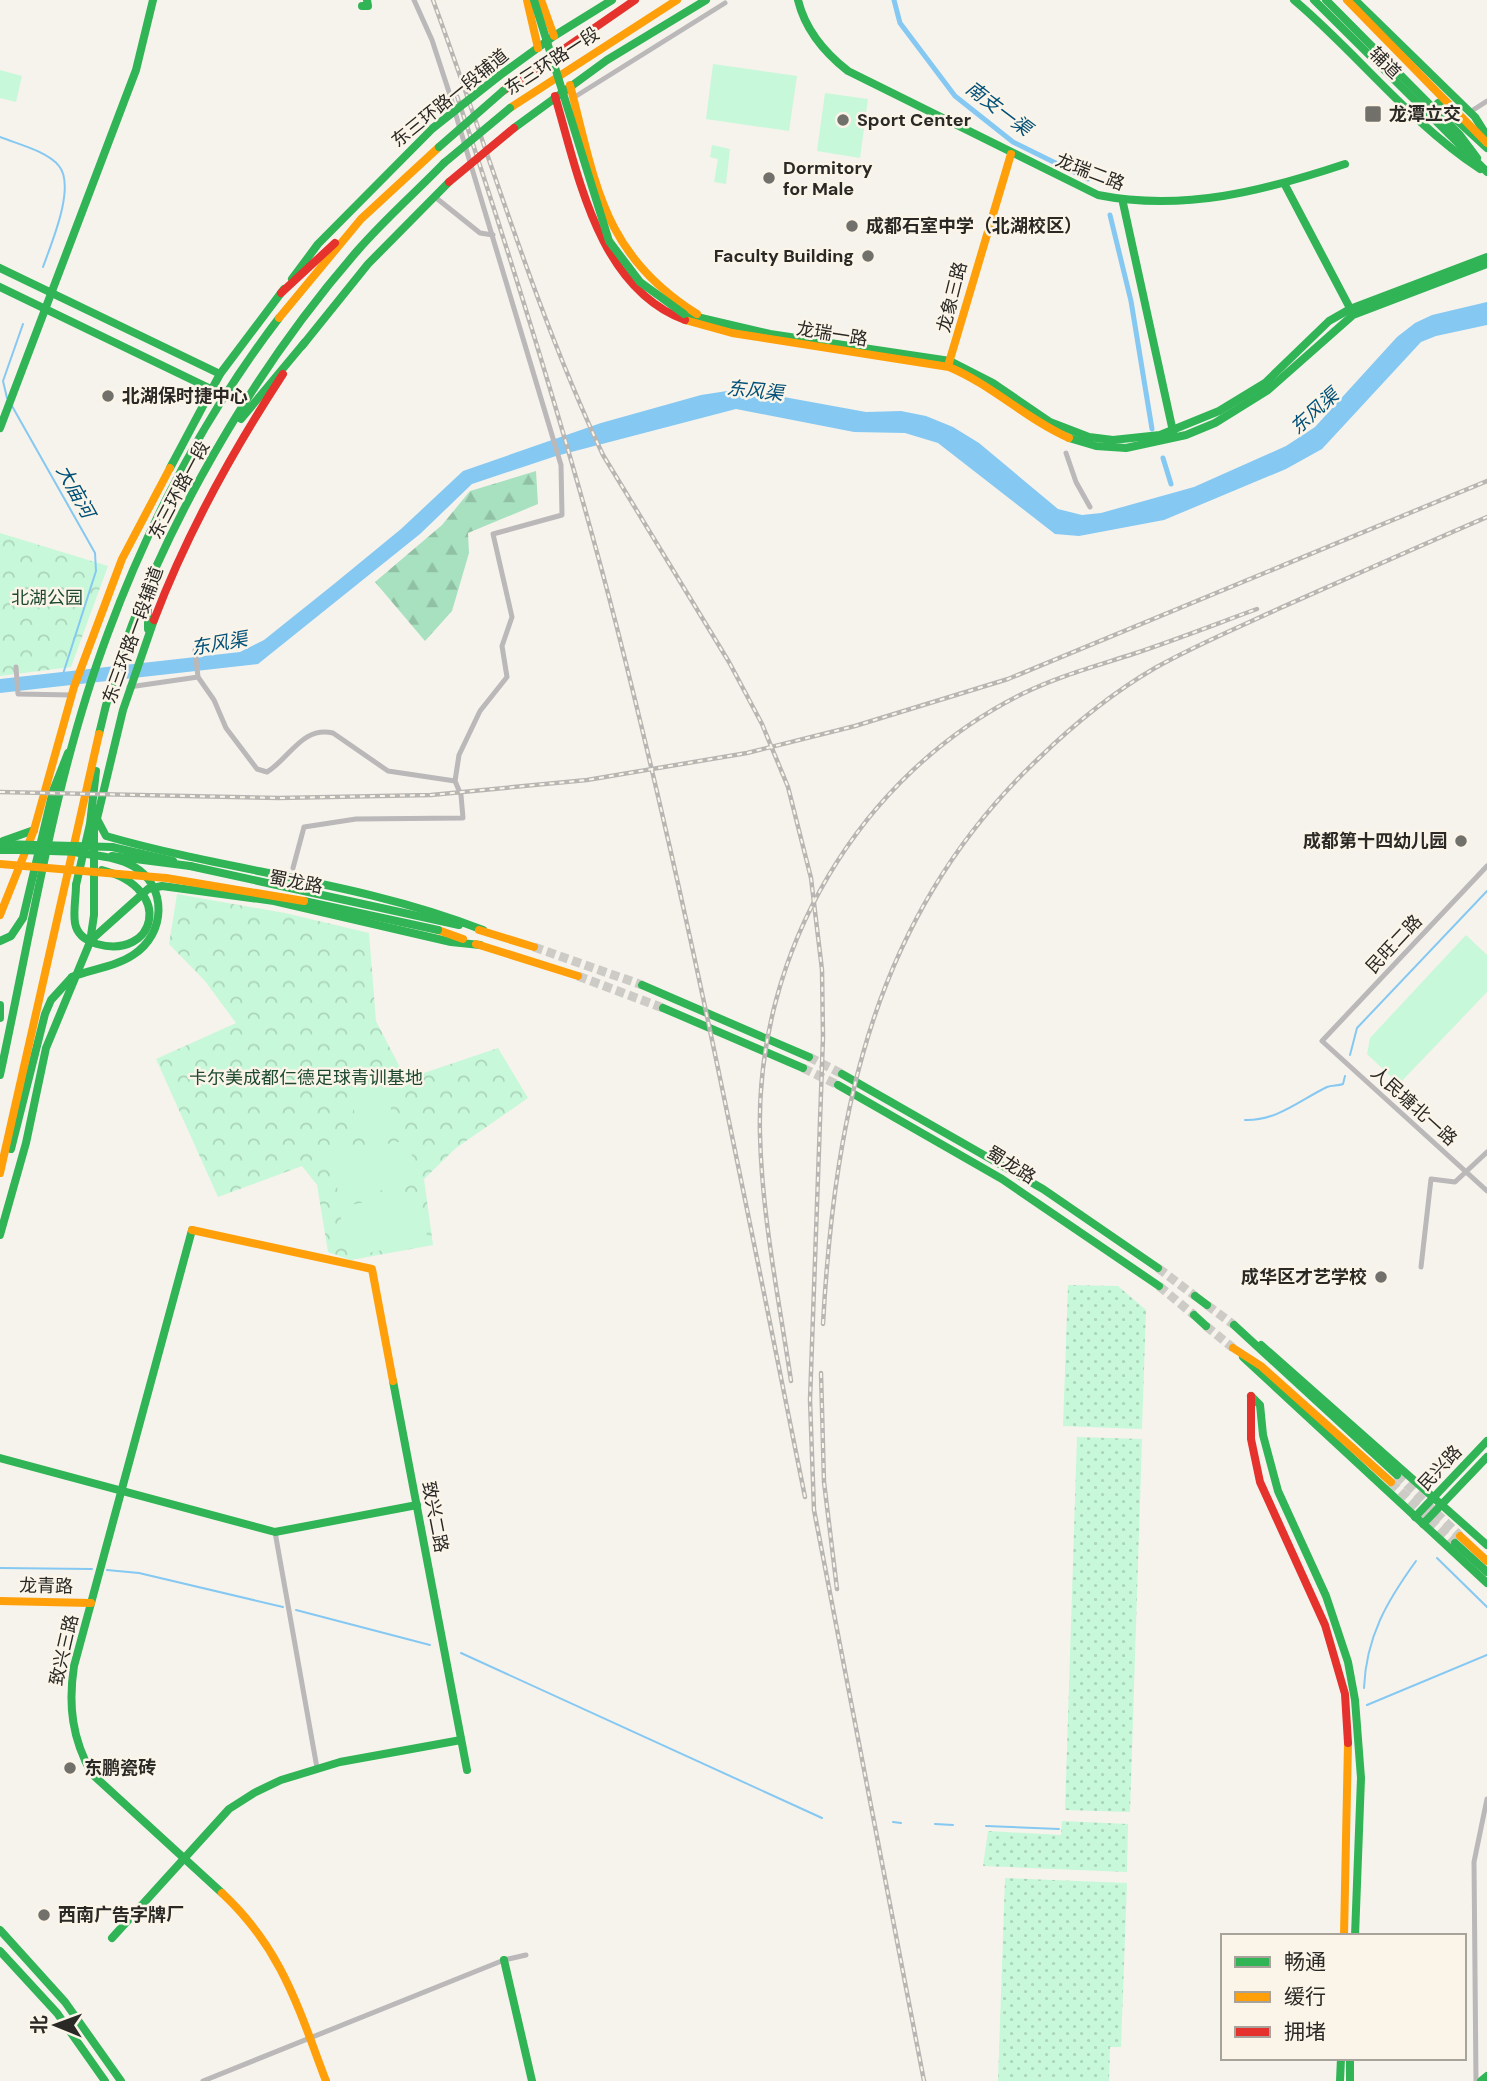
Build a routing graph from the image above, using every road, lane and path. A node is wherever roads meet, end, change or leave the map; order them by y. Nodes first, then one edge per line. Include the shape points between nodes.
1 (153, 0) edge
2 (361, 0) edge
3 (367, 0) edge
4 (414, 0) edge
5 (527, 0) edge
6 (534, 0) edge
7 (541, 0) edge
8 (612, 0) edge
9 (635, 0) edge
10 (677, 0) edge
11 (706, 0) edge
12 (798, 0) edge
13 (1294, 0) edge
14 (1312, 0) edge
15 (1335, 0) edge
16 (1347, 0) edge
17 (1355, 0) edge
18 (725, 3) dead end
19 (1324, 4) edge
20 (554, 36) junction
21 (538, 48) junction
22 (570, 85) junction
23 (555, 96) junction
24 (573, 99) junction
25 (1487, 102) edge
26 (1462, 127) junction
27 (1487, 136) edge
28 (1487, 146) edge
29 (1011, 154) junction
30 (1345, 164) dead end
31 (1487, 172) edge
32 (1284, 185) junction
33 (435, 197) junction
34 (1123, 203) junction
35 (362, 218) junction
36 (493, 235) junction
37 (1487, 257) edge
38 (1487, 264) edge
39 (0, 268) edge
40 (0, 287) edge
41 (52, 292) junction
42 (281, 293) junction
43 (46, 309) junction
44 (1352, 312) junction
45 (714, 326) junction
46 (305, 342) junction
47 (948, 364) junction
48 (220, 374) junction
49 (211, 389) junction
50 (0, 428) edge
51 (1174, 436) junction
52 (220, 445) junction
53 (1066, 453) dead end
54 (1090, 507) dead end
55 (148, 589) junction
56 (148, 629) junction
57 (195, 650) dead end
58 (16, 667) dead end
59 (198, 677) junction
60 (129, 684) junction
61 (73, 691) junction
62 (81, 720) junction
63 (101, 725) junction
64 (455, 781) junction
65 (97, 819) junction
66 (34, 830) junction
67 (0, 843) edge
68 (0, 850) edge
69 (75, 852) junction
70 (0, 865) edge
71 (190, 866) junction
72 (1487, 866) edge
73 (293, 869) dead end
74 (102, 870) junction
75 (0, 915) edge
76 (483, 930) junction
77 (91, 940) junction
78 (0, 941) edge
79 (480, 945) junction
80 (534, 947) tunnel mouth
81 (578, 976) tunnel mouth
82 (642, 985) tunnel mouth
83 (0, 1004) edge
84 (663, 1008) tunnel mouth
85 (0, 1018) edge
86 (1322, 1041) joint
87 (809, 1057) tunnel mouth
88 (803, 1068) tunnel mouth
89 (842, 1074) tunnel mouth
90 (0, 1075) edge
91 (838, 1085) tunnel mouth
92 (1487, 1152) edge
93 (0, 1173) edge
94 (1467, 1173) junction
95 (0, 1183) edge
96 (1487, 1191) edge
97 (0, 1235) edge
98 (1421, 1266) dead end
99 (1158, 1268) tunnel mouth
100 (372, 1269) joint
101 (1159, 1286) tunnel mouth
102 (1195, 1296) tunnel mouth
103 (1207, 1305) tunnel mouth
104 (1194, 1315) tunnel mouth
105 (1234, 1325) tunnel mouth
106 (1206, 1326) tunnel mouth
107 (1244, 1333) junction
108 (1233, 1348) tunnel mouth
109 (1241, 1354) junction
110 (1487, 1441) edge
111 (1487, 1457) edge
112 (0, 1458) edge
113 (122, 1492) junction
114 (1434, 1497) junction
115 (1442, 1504) junction
116 (417, 1505) junction
117 (1415, 1517) junction
118 (1423, 1524) junction
119 (275, 1532) junction
120 (1487, 1545) edge
121 (1487, 1561) edge
122 (1487, 1572) edge
123 (1487, 1583) edge
124 (0, 1601) edge
125 (91, 1603) junction
126 (461, 1740) junction
127 (317, 1768) junction
128 (467, 1770) dead end
129 (1487, 1799) edge
130 (183, 1858) junction
131 (0, 1922) edge
132 (0, 1930) edge
133 (1344, 1934) edge
134 (1355, 1934) edge
135 (111, 1938) dead end
136 (19, 1948) junction
137 (0, 1951) edge
138 (526, 1955) dead end
139 (505, 1960) junction
140 (310, 2036) junction
141 (1341, 2060) edge
142 (1350, 2060) edge
143 (1487, 2076) edge
144 (105, 2081) edge
145 (121, 2081) edge
146 (204, 2081) edge
147 (326, 2081) edge
148 (532, 2081) edge
149 (1340, 2081) edge
150 (1350, 2081) edge
151 (1478, 2081) edge

1 - 41 main road via 136,70
2 - 3 main road via 362,6 368,6
4 - 36 street via 432,40
5 - 21 main road
6 - 45 main road, bridge via 609,241 640,282 684,314
7 - 20 main road
8 - 20 main road, 东三环路一段辅道
9 - 35 main road, 东三环路一段, bridge via 503,91
10 - 52 main road, 东三环路一段, bridge via 510,108 444,163 358,250 279,353
11 - 22 main road, 东三环路一段辅道 via 664,22
12 - 29 main road, 龙瑞二路 via 826,52 848,71
13 - 31 main road, 辅道 via 1450,151
14 - 19 main road
15 - 26 main road
16 - 26 main road
17 - 26 main road
18 - 24 street
19 - 26 main road
20 - 21 main road, 东三环路一段辅道
21 - 42 main road, 东三环路一段辅道, bridge via 433,128 318,244
22 - 23 main road, 东三环路一段辅道
22 - 24 main road
23 - 33 main road, 东三环路一段辅道, bridge
23 - 45 main road via 596,223 620,270 665,310 685,321
24 - 45 main road via 608,219 626,255 669,298
25 - 26 street
26 - 27 main road
26 - 28 main road
26 - 31 main road
29 - 34 main road, 龙瑞二路
29 - 47 main road, 龙象三路
30 - 32 main road, 龙瑞二路
32 - 34 main road, 龙瑞二路 via 1147,204
32 - 44 main road
33 - 36 street via 480,233
33 - 46 main road, 东三环路一段辅道 via 368,264
34 - 51 main road
35 - 42 main road
35 - 62 main road, 东三环路一段 via 295,299 195,448 143,548
36 - 64 street via 561,465 562,515 493,534 512,617 502,646 507,677 474,723 459,755
37 - 44 main road
38 - 44 main road
39 - 41 main road
40 - 43 main road
41 - 43 main road
41 - 48 main road
42 - 48 main road, 东三环路一段辅道
43 - 49 main road
43 - 50 main road
44 - 51 main road, 龙瑞一路 via 1269,390 1213,423
45 - 47 main road, 龙瑞一路
46 - 52 main road
46 - 56 main road, 东三环路一段辅道 via 244,431 187,537
47 - 51 main road, 龙瑞一路 via 981,376 1073,432 1113,440
48 - 49 main road, 东三环路一段辅道
49 - 61 main road, 东三环路一段辅道 via 140,522
52 - 55 main road, 东三环路一段 via 172,533
53 - 54 street
55 - 56 main road
55 - 63 main road, 东三环路一段
56 - 60 main road, 东三环路一段辅道
57 - 59 street
58 - 61 street via 18,694
59 - 60 street
59 - 64 street via 226,728 262,772 273,768 302,738 326,732 388,771
60 - 65 main road, 东三环路一段辅道
61 - 66 main road, 东三环路一段辅道
62 - 78 main road via 53,791 19,928
62 - 90 main road, 东三环路一段
63 - 74 main road, bridge via 90,824 76,885 75,925 86,941 111,948 133,943 147,927 144,892 125,877
63 - 93 main road, 东三环路一段
64 - 73 street via 463,818 356,819 304,827
65 - 76 main road via 106,836 153,851 344,889
65 - 77 main road, 东三环路一段辅道
66 - 67 main road
66 - 75 main road, 东三环路一段辅道
67 - 71 main road, bridge via 112,847
68 - 69 main road, 蜀龙路, bridge
69 - 71 main road, 蜀龙路, bridge
69 - 95 main road, bridge via 136,868 156,892 160,907 154,934 133,955 72,978 51,1000
70 - 74 main road, 蜀龙路, bridge
71 - 76 main road, 蜀龙路
72 - 86 street, 民旺二路
74 - 79 main road, 蜀龙路, bridge via 236,886 439,930
76 - 80 main road, 蜀龙路
77 - 79 main road via 148,889 162,886 251,897
77 - 97 main road, 东三环路一段辅道 via 50,1036
79 - 81 main road, 蜀龙路
82 - 87 main road
83 - 85 main road
84 - 88 main road
86 - 94 street, 人民塘北一路
89 - 99 main road, 蜀龙路 via 998,1160
91 - 101 main road, 蜀龙路 via 991,1170
92 - 94 street
94 - 96 street, 人民塘北一路
94 - 98 street via 1455,1182 1430,1179
100 - 113 main road, 致兴三路 via 190,1230
100 - 116 main road, 致兴二路
102 - 103 main road
104 - 106 main road
105 - 107 main road
107 - 109 main road via 1394,1479
107 - 114 main road
108 - 109 main road
109 - 117 main road
110 - 114 main road, 民兴路
111 - 115 main road, 民兴路
112 - 113 main road
113 - 119 main road
113 - 125 main road, 致兴三路
114 - 115 main road
114 - 117 main road, 民兴路
115 - 118 main road, 民兴路
115 - 120 main road
116 - 119 main road
116 - 126 main road, 致兴二路
117 - 118 main road
118 - 123 main road
119 - 127 street
121 - 122 main road via 1457,1539
124 - 125 main road, 龙青路
125 - 130 main road, 致兴三路 via 69,1694 79,1754 92,1774
126 - 127 main road
126 - 128 main road, 致兴二路
127 - 130 main road via 248,1794
129 - 151 street via 1474,1862
130 - 135 main road
130 - 140 main road, 致兴三路 via 262,1936 287,1976
131 - 136 main road
132 - 136 main road
133 - 134 main road via 1349,1734 1345,1694 1325,1625 1260,1482 1251,1439 1251,1395 1260,1405 1268,1472 1337,1624 1353,1683 1360,1737
136 - 145 main road via 68,2005
137 - 144 main road via 57,2013
138 - 139 street
139 - 140 street
139 - 148 main road
140 - 146 street
140 - 147 main road, 致兴三路
141 - 149 main road
142 - 150 main road
143 - 151 main road

